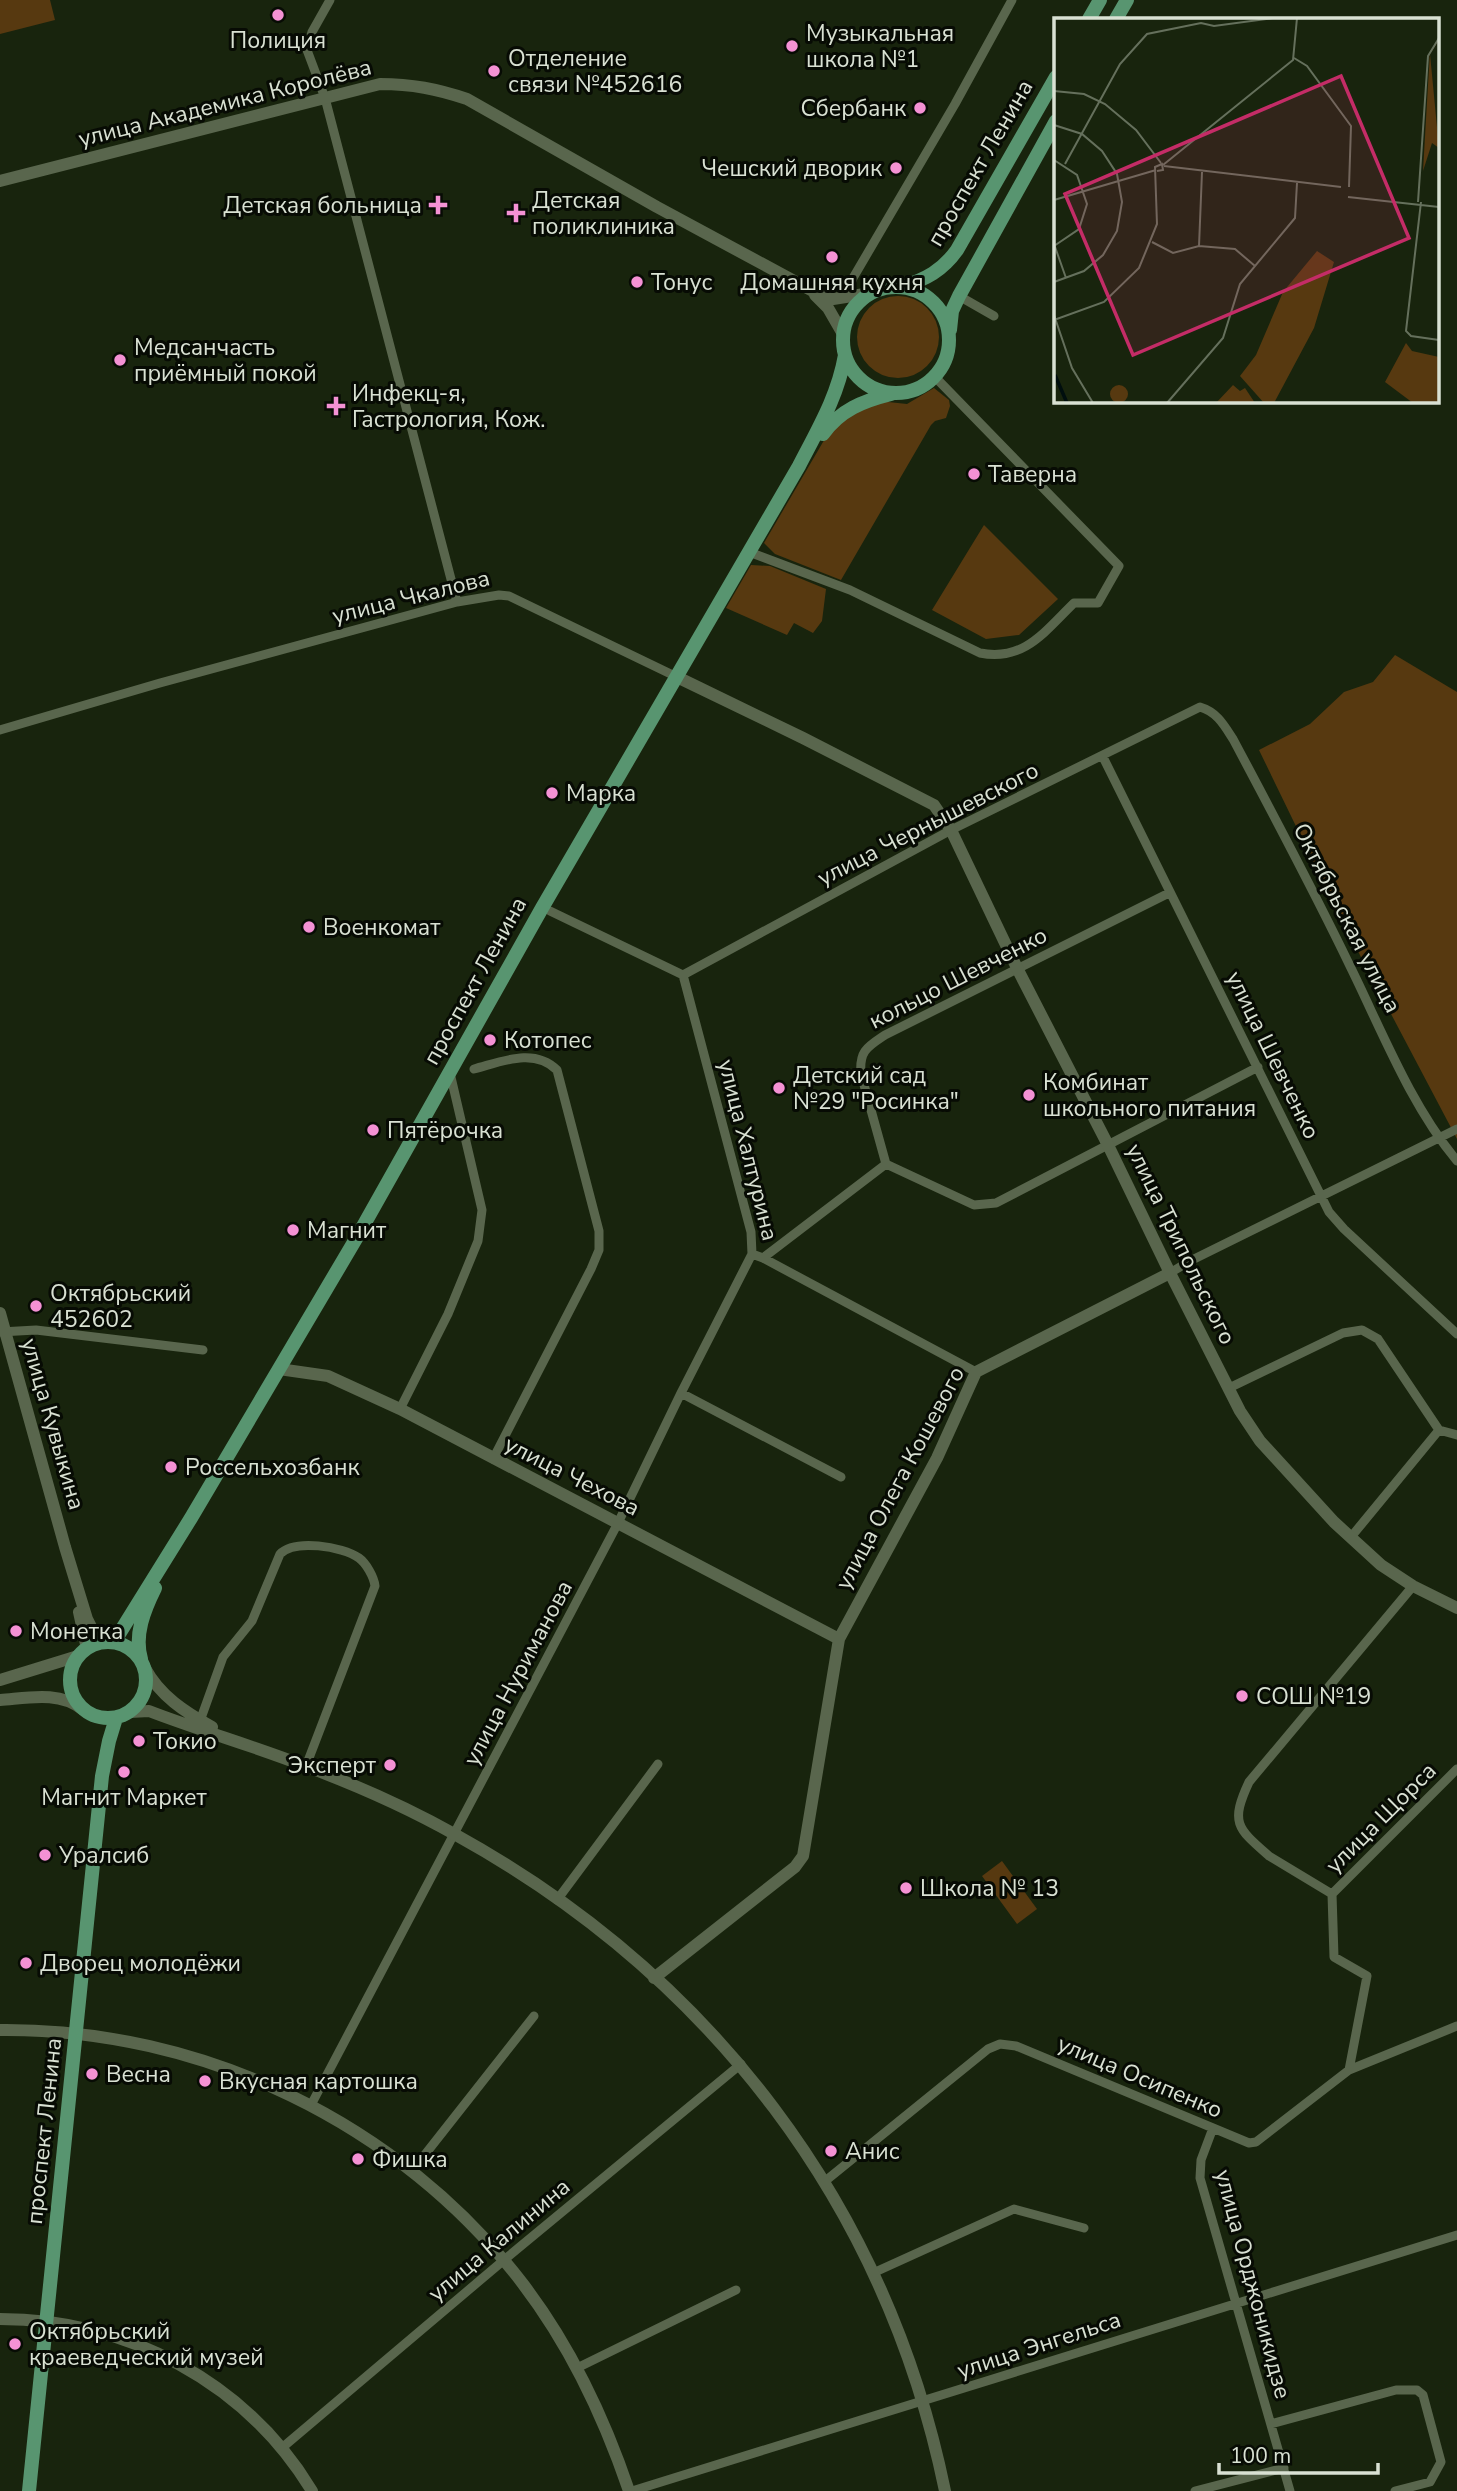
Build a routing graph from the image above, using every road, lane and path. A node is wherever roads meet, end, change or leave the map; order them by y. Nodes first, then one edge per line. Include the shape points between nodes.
1 (330, 0) edge
2 (1012, 0) edge
3 (1100, 0) edge
4 (1127, 0) edge
5 (1090, 18) edge
6 (1117, 18) edge
7 (1054, 80) edge
8 (325, 98) junction
9 (1054, 125) edge
10 (0, 181) edge
11 (800, 285) junction
12 (902, 287) junction
13 (871, 293) junction
14 (959, 296) junction
15 (845, 298) junction
16 (994, 316) dead end
17 (843, 334) junction
18 (949, 335) junction
19 (845, 355) junction
20 (935, 377) junction
21 (894, 394) junction
22 (799, 466) junction
23 (749, 552) junction
24 (457, 602) junction
25 (677, 677) junction
26 (1192, 709) joint
27 (0, 730) edge
28 (1102, 757) junction
29 (950, 831) junction
30 (1170, 893) junction
31 (550, 911) dead end
32 (1017, 968) junction
33 (683, 975) junction
34 (1258, 1067) junction
35 (474, 1069) dead end
36 (450, 1073) junction
37 (1457, 1129) edge
38 (1438, 1138) junction
39 (1108, 1145) junction
40 (1457, 1161) edge
41 (886, 1164) junction
42 (1321, 1198) junction
43 (752, 1254) junction
44 (764, 1258) junction
45 (1170, 1273) junction
46 (0, 1313) edge
47 (2, 1331) edge
48 (1457, 1334) edge
49 (202, 1350) dead end
50 (279, 1369) junction
51 (976, 1372) junction
52 (1228, 1388) junction
53 (681, 1393) junction
54 (400, 1409) junction
55 (1439, 1430) junction
56 (1457, 1435) edge
57 (493, 1459) junction
58 (841, 1477) dead end
59 (191, 1518) junction
60 (618, 1523) junction
61 (1351, 1537) junction
62 (1413, 1586) junction
63 (1457, 1608) edge
64 (839, 1639) junction
65 (93, 1647) junction
66 (143, 1664) junction
67 (0, 1680) edge
68 (0, 1700) edge
69 (89, 1712) junction
70 (123, 1715) junction
71 (200, 1721) junction
72 (239, 1743) junction
73 (659, 1764) dead end
74 (306, 1766) junction
75 (1457, 1769) edge
76 (102, 1776) junction
77 (455, 1834) junction
78 (1332, 1894) junction
79 (557, 1900) junction
80 (654, 1978) junction
81 (534, 2016) dead end
82 (1457, 2026) edge
83 (0, 2029) edge
84 (77, 2032) junction
85 (741, 2064) junction
86 (1349, 2070) junction
87 (311, 2105) junction
88 (1213, 2128) junction
89 (412, 2171) junction
90 (824, 2182) junction
91 (1084, 2228) dead end
92 (1457, 2235) edge
93 (504, 2260) junction
94 (873, 2273) junction
95 (736, 2290) dead end
96 (1235, 2303) junction
97 (0, 2319) edge
98 (48, 2321) junction
99 (577, 2368) junction
100 (923, 2402) junction
101 (1271, 2424) junction
102 (283, 2447) junction
103 (1284, 2468) junction
104 (29, 2491) edge
105 (312, 2491) edge
106 (630, 2491) edge
107 (945, 2491) edge
108 (1195, 2491) edge
109 (1290, 2491) edge
110 (1395, 2491) edge

1 - 8 street via 307,50
2 - 15 street
3 - 5 main road
4 - 6 main road
7 - 12 main road, проспект Ленина via 946,266
8 - 10 street, улица Академика Королёва
8 - 11 street, улица Академика Королёва via 380,84 409,84 467,99
8 - 24 street
9 - 14 main road, проспект Ленина
11 - 15 street, улица Академика Королёва via 833,299
11 - 17 street via 828,308
12 - 13 main road
12 - 18 main road via 939,308
13 - 15 street, улица Академика Королёва
13 - 17 main road via 852,312
14 - 16 street
14 - 18 main road, проспект Ленина
17 - 19 main road
18 - 20 main road via 946,357
19 - 21 main road via 863,382
19 - 22 main road, проспект Ленина via 831,405
20 - 21 main road via 916,390
20 - 23 street via 1119,566 1098,603 1074,603 1034,642 1007,654 979,653 850,590
21 - 22 main road, проспект Ленина via 856,404 841,414
22 - 23 main road, проспект Ленина
23 - 25 main road, проспект Ленина
24 - 25 street, улица Чкалова via 509,596
24 - 27 street, улица Чкалова
25 - 29 street, улица Чкалова via 934,805
25 - 36 main road, проспект Ленина
26 - 28 street, улица Чернышевского
26 - 38 street, Октябрьская улица via 1200,707 1215,715 1233,739
28 - 29 street, улица Чернышевского
28 - 30 street, улица Шевченко
29 - 32 street, улица Трипольского
29 - 33 street, улица Чернышевского
30 - 32 street, кольцо Шевченко
30 - 34 street, улица Шевченко
31 - 33 street
32 - 39 street, улица Трипольского
32 - 41 street, кольцо Шевченко via 867,1047 860,1060 861,1074
33 - 43 street, улица Халтурина via 751,1232
34 - 39 street
34 - 42 street, улица Шевченко
35 - 57 street via 533,1057 557,1070 599,1231 599,1250 591,1269
36 - 50 main road, проспект Ленина
36 - 54 street via 482,1210 478,1241 448,1314
37 - 38 street, улица Олега Кошевого
38 - 40 street, Октябрьская улица
38 - 42 street, улица Олега Кошевого
39 - 41 street via 996,1203 974,1205
39 - 45 street, улица Трипольского
41 - 44 street
42 - 45 street, улица Олега Кошевого
42 - 48 street, улица Шевченко via 1344,1230
43 - 44 street, улица Халтурина
43 - 53 street, улица Нуриманова
44 - 51 street, улица Халтурина
45 - 51 street, улица Олега Кошевого
45 - 52 street, улица Трипольского
46 - 47 street, улица Кувыкина
47 - 49 street via 36,1330
47 - 65 street, улица Кувыкина
50 - 54 street, улица Чехова via 328,1376
50 - 59 main road, проспект Ленина
51 - 64 street, улица Олега Кошевого via 937,1458
52 - 55 street via 1343,1333 1362,1330 1378,1339
52 - 61 street, улица Трипольского via 1260,1441
53 - 58 street
53 - 60 street, улица Нуриманова
54 - 57 street, улица Чехова
55 - 56 street
55 - 61 street
57 - 60 street, улица Чехова
59 - 65 main road, проспект Ленина via 119,1634
59 - 66 main road, проспект Ленина via 142,1620 138,1648
60 - 64 street, улица Чехова
60 - 77 street, улица Нуриманова
61 - 62 street, улица Трипольского
62 - 63 street, улица Трипольского
62 - 78 street via 1249,1782 1241,1800 1239,1826 1261,1849
64 - 80 street, улица Олега Кошевого via 803,1856
65 - 66 main road via 124,1645
65 - 67 street
65 - 69 main road via 71,1674 70,1683 72,1693
66 - 70 main road via 145,1692
66 - 71 street via 177,1706
68 - 69 street via 52,1697
69 - 70 main road
69 - 76 main road, проспект Ленина via 101,1741
70 - 72 street via 149,1711
70 - 76 main road, проспект Ленина via 109,1741
71 - 72 street
71 - 74 street via 223,1657 252,1620 279,1554 291,1547 326,1546 359,1558 375,1586
72 - 74 street
73 - 79 street
74 - 77 street
75 - 78 street, улица Щорса
76 - 84 main road, проспект Ленина
77 - 79 street
77 - 87 street, улица Нуриманова
78 - 86 street via 1334,1957 1367,1976
79 - 80 street
80 - 85 street
81 - 89 street
82 - 86 street, улица Осипенко
83 - 84 street
84 - 87 street via 196,2057
84 - 98 main road, проспект Ленина
85 - 90 street
85 - 93 street, улица Калинина
86 - 88 street, улица Осипенко via 1256,2142
87 - 89 street
88 - 90 street, улица Осипенко via 1016,2046 1000,2044
88 - 96 street, улица Орджоникидзе via 1201,2160 1200,2178
89 - 93 street
90 - 94 street
91 - 94 street via 1014,2209
92 - 96 street, улица Энгельса
93 - 99 street
93 - 102 street, улица Калинина
94 - 100 street
95 - 99 street
96 - 100 street, улица Энгельса
96 - 101 street, улица Орджоникидзе
97 - 98 street
98 - 102 street via 124,2339 176,2361 223,2391
98 - 104 main road, проспект Ленина
99 - 106 street
100 - 106 street, улица Энгельса
100 - 107 street
101 - 103 street, улица Орджоникидзе
101 - 110 street via 1395,2390 1417,2390 1423,2395 1441,2462 1430,2482
102 - 105 street
103 - 108 street
103 - 109 street, улица Орджоникидзе

